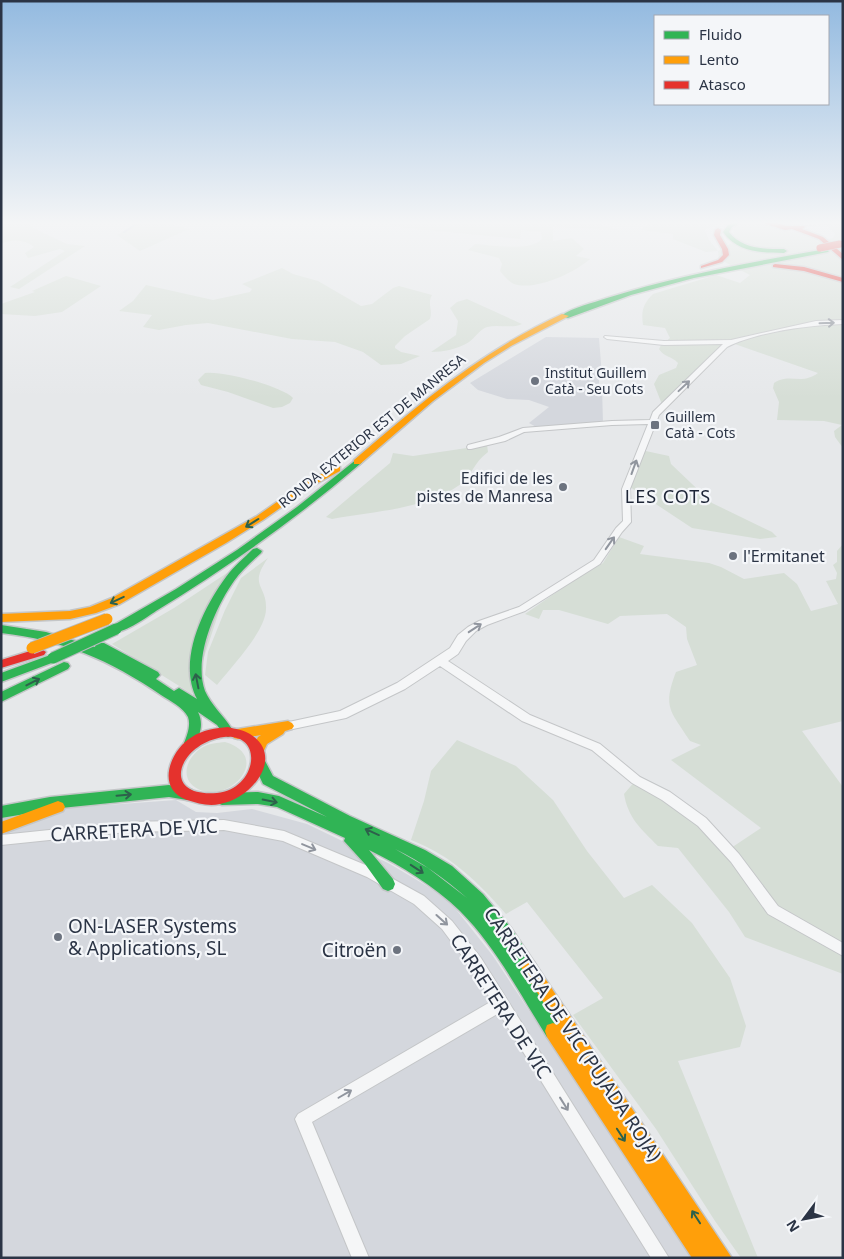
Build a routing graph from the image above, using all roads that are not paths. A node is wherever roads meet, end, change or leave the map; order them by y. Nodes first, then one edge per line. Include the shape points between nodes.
1 (659, 281) edge
2 (676, 281) edge
3 (843, 322) edge
4 (607, 337) dead end
5 (730, 342) junction
6 (403, 422) junction
7 (653, 422) junction
8 (471, 447) dead end
9 (336, 469) junction
10 (156, 597) junction
11 (1, 618) edge
12 (115, 622) junction
13 (1, 625) edge
14 (1, 629) edge
15 (36, 650) junction
16 (1, 657) edge
17 (441, 661) junction
18 (1, 664) edge
19 (1, 678) edge
20 (1, 697) edge
21 (221, 722) junction
22 (288, 726) junction
23 (233, 733) junction
24 (190, 743) junction
25 (257, 750) junction
26 (259, 763) junction
27 (187, 794) junction
28 (222, 799) junction
29 (76, 800) junction
30 (61, 802) junction
31 (1, 807) edge
32 (1, 812) edge
33 (1, 828) edge
34 (341, 832) junction
35 (1, 840) edge
36 (388, 884) junction
37 (843, 950) edge
38 (501, 1004) junction
39 (362, 1258) edge
40 (661, 1258) edge
41 (703, 1258) edge
42 (723, 1258) edge

1 - 9 main road, RONDA EXTERIOR EST DE MANRESA via 587,303 523,330 434,389
2 - 6 main road, RONDA EXTERIOR EST DE MANRESA via 614,297 521,337 466,372
5 -> 3 street via 816,323
4 - 5 street via 664,343
7 -> 5 street via 662,407
6 - 12 main road, RONDA EXTERIOR EST DE MANRESA via 320,494 266,535 156,607
21 -> 6 main road via 202,697 195,674 198,653 224,587 255,554 364,464
7 - 8 street via 523,430
17 -> 7 street via 472,629 522,609 597,562 627,522 626,489
9 - 10 main road, RONDA EXTERIOR EST DE MANRESA via 262,529
9 -> 11 main road via 320,475 238,532 114,602 65,615
10 - 12 main road, RONDA EXTERIOR EST DE MANRESA
10 - 12 main road
12 - 15 main road, RONDA EXTERIOR EST DE MANRESA
12 - 19 main road, RONDA EXTERIOR EST DE MANRESA, bridge via 53,658
20 -> 12 main road via 64,666
13 - 21 main road via 51,631 86,640 130,660
14 - 24 main road via 50,636 124,664 188,709 195,724
15 - 16 main road
15 - 18 main road, RONDA EXTERIOR EST DE MANRESA
17 - 22 street via 388,694 342,715
17 - 37 street via 526,718 596,748 636,780 666,796 702,822 735,858 773,910
21 - 23 main road
22 - 23 main road
22 - 25 main road via 269,735
23 - 24 main road via 206,735
23 - 25 main road via 249,741
24 - 27 main road via 179,756 174,770 177,784
25 - 26 main road
26 - 28 main road via 248,786
42 -> 26 main road, CARRETERA DE VIC (PUJADA ROJA) via 506,933 478,899 447,871 420,854 344,820 268,780
27 - 28 main road via 206,801
29 -> 27 main road via 169,791
28 -> 34 main road, CARRETERA DE VIC (PUJADA ROJA) via 258,798 278,802
29 - 30 main road
29 - 33 main road
30 - 31 main road
30 - 32 main road
34 - 36 main road via 370,860
34 -> 41 main road, CARRETERA DE VIC (PUJADA ROJA) via 411,864 466,906 492,940
35 -> 36 street, CARRETERA DE VIC via 127,827 224,825 284,836
36 -> 38 street, CARRETERA DE VIC via 419,900 447,925
39 -> 38 street via 304,1119
38 -> 40 street, CARRETERA DE VIC

